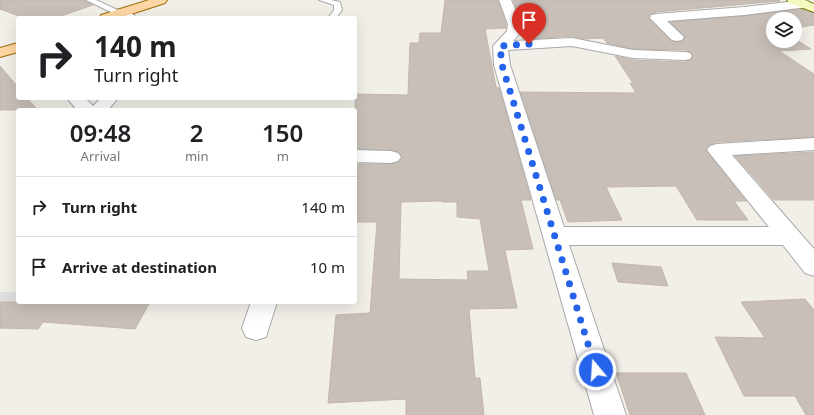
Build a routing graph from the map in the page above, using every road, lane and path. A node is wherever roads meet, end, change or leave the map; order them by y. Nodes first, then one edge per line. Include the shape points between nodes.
1 (90, 0) edge
2 (161, 0) edge
3 (323, 0) edge
4 (505, 0) edge
5 (804, 4) edge
6 (124, 16) edge
7 (334, 16) edge
8 (677, 37) dead end
9 (500, 46) junction
10 (16, 48) edge
11 (0, 53) edge
12 (685, 56) dead end
13 (77, 100) edge
14 (108, 100) edge
15 (85, 108) edge
16 (101, 108) edge
17 (814, 144) edge
18 (357, 156) edge
19 (391, 157) dead end
20 (554, 236) junction
21 (789, 236) junction
22 (814, 266) edge
23 (263, 304) edge
24 (256, 328) dead end
25 (610, 415) edge

1 - 6 lane
2 - 6 main road
3 - 7 lane via 337,4 338,10
4 - 9 street via 515,24 514,32
5 - 8 street via 656,18
9 - 12 street via 572,42 633,54
9 - 20 street via 502,65
10 - 11 main road
13 - 15 street
14 - 16 street
17 - 21 street via 717,150
18 - 19 street
20 - 21 street
20 - 25 street
21 - 22 street
23 - 24 street

